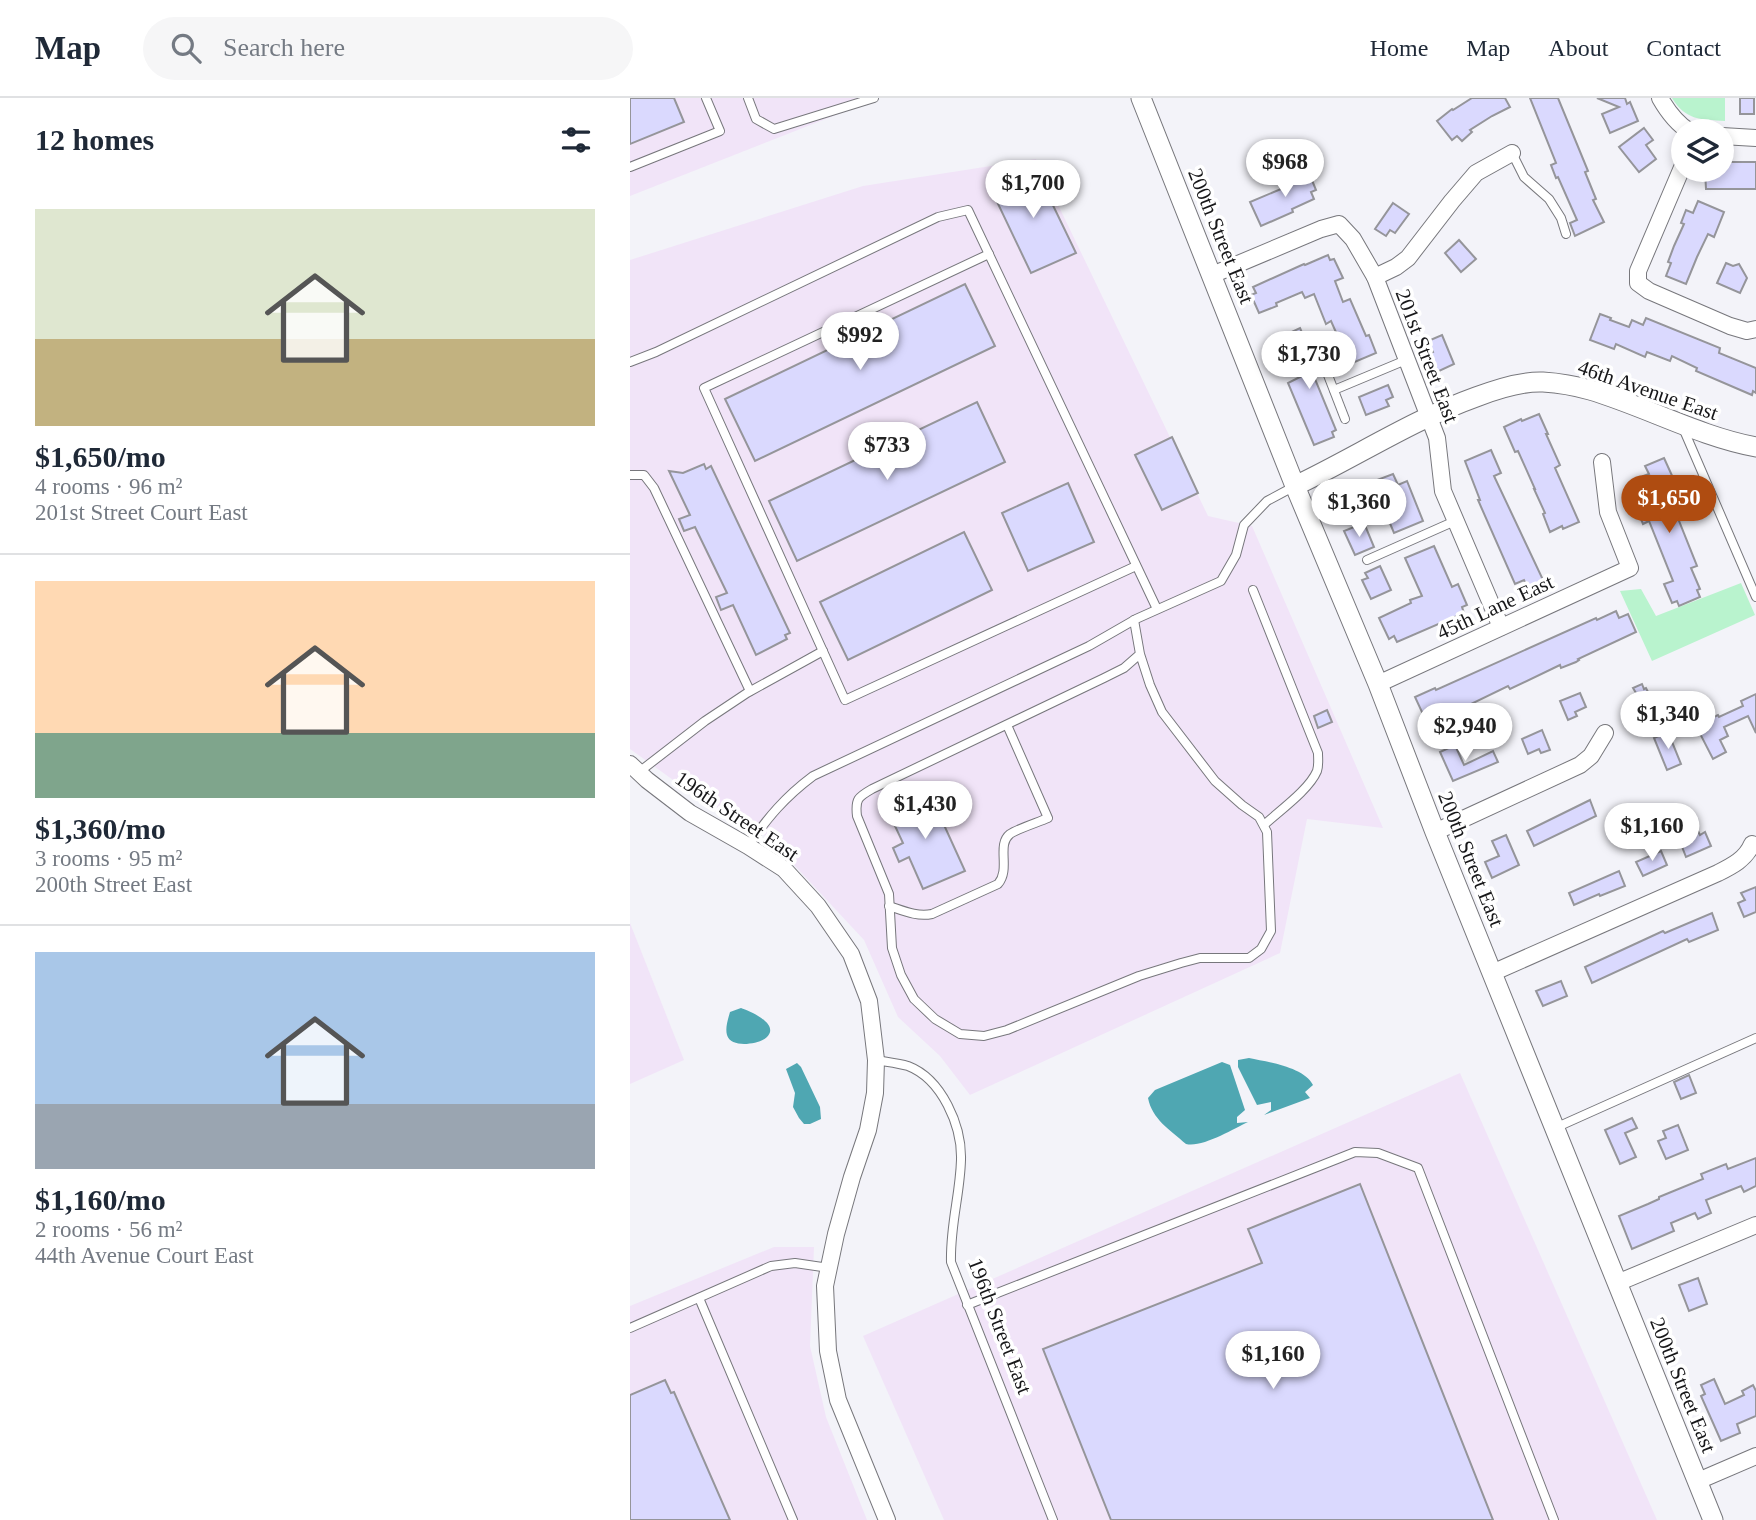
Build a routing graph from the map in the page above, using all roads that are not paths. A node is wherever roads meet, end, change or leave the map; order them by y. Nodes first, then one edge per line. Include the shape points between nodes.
1 (706, 98) edge
2 (748, 98) edge
3 (874, 98) edge
4 (1141, 98) edge
5 (1660, 98) edge
6 (1674, 119) edge
7 (1734, 137) edge
8 (1756, 138) edge
9 (1512, 153) joint
10 (630, 167) edge
11 (1676, 182) edge
12 (1566, 234) dead end
13 (989, 254) junction
14 (1212, 275) junction
15 (1375, 277) junction
16 (1756, 329) edge
17 (1406, 360) junction
18 (630, 362) edge
19 (1326, 370) dead end
20 (1334, 390) junction
21 (1428, 417) junction
22 (1345, 419) dead end
23 (1682, 425) junction
24 (1756, 447) edge
25 (1602, 462) dead end
26 (630, 475) edge
27 (1295, 486) junction
28 (1455, 521) junction
29 (1367, 560) dead end
30 (1136, 566) junction
31 (1253, 590) dead end
32 (1756, 597) edge
33 (1157, 609) junction
34 (1134, 620) junction
35 (1502, 628) junction
36 (823, 651) junction
37 (1140, 654) junction
38 (1378, 684) junction
39 (750, 691) junction
40 (1007, 725) junction
41 (1605, 733) dead end
42 (634, 768) edge
43 (1264, 825) junction
44 (1436, 832) junction
45 (1752, 844) dead end
46 (748, 846) junction
47 (890, 906) junction
48 (1492, 972) junction
49 (1756, 1038) edge
50 (876, 1060) junction
51 (1555, 1128) junction
52 (1756, 1225) edge
53 (829, 1268) junction
54 (1617, 1283) junction
55 (699, 1298) junction
56 (967, 1305) junction
57 (630, 1328) edge
58 (1756, 1456) edge
59 (1698, 1481) junction
60 (793, 1520) edge
61 (887, 1520) edge
62 (1053, 1520) edge
63 (1554, 1520) edge
64 (1713, 1520) edge

1 - 10 lane via 720,131
2 - 3 lane via 756,119 775,129
4 - 14 street, 200th Street East
5 - 6 street
7 - 8 street
9 - 12 lane via 1524,177 1549,199
9 - 15 street via 1476,173 1408,258
11 - 16 street via 1638,271 1638,283 1730,326
13 - 18 lane via 968,210 939,217
13 - 30 lane
13 - 36 lane via 704,388
14 - 15 street, 201st Street East via 1339,224
14 - 27 street, 200th Street East
15 - 17 street, 201st Street East
17 - 20 lane
17 - 21 street, 201st Street East
19 - 20 lane
20 - 22 lane
21 - 23 street, 46th Avenue East via 1493,391 1542,382 1590,390
21 - 27 street, 46th Avenue East
21 - 28 street, 201st Street East via 1437,438 1443,491
23 - 24 street, 46th Avenue East
23 - 32 lane
25 - 35 street, 45th Lane East via 1608,513 1630,568
26 - 39 lane via 644,475 654,488
27 - 33 lane via 1267,501 1244,525 1236,555 1221,581
27 - 38 street, 200th Street East
28 - 29 lane
28 - 35 street, 201st Street East
30 - 33 lane
30 - 36 lane via 845,700
31 - 43 lane via 1319,764 1310,783
33 - 34 lane
34 - 37 lane
34 - 46 lane via 1089,646 813,776 789,794
35 - 38 street, 45th Lane East
36 - 39 lane
37 - 40 lane via 1124,668
37 - 43 lane via 1162,712 1214,781
38 - 44 street, 200th Street East
39 - 42 lane
40 - 47 lane via 860,796 857,816
40 - 47 lane via 1048,818 1010,834 1004,849 1005,870 998,884 932,914 911,914
41 - 44 street via 1580,765
42 - 46 street, 196th Street East via 690,813
43 - 47 lane via 1271,931 1249,958 1200,958 1181,963 984,1036 960,1034 914,999 892,948
44 - 48 street, 200th Street East
45 - 48 street via 1741,859 1718,873
46 - 50 street, 196th Street East via 784,869 818,906 850,954 869,1001
48 - 51 street, 200th Street East
49 - 51 lane
50 - 53 street, 196th Street East via 868,1130
50 - 56 lane, 196th Street East via 910,1067 927,1078 943,1095 952,1116 961,1158 951,1262
51 - 54 street, 200th Street East
52 - 54 street
53 - 55 lane via 771,1266
53 - 61 street, 196th Street East via 825,1286 828,1351 838,1400
54 - 59 street, 200th Street East
55 - 57 lane
55 - 60 lane
56 - 62 lane, 196th Street East
56 - 63 lane via 1355,1152 1378,1153 1418,1168
58 - 59 street
59 - 64 street, 200th Street East

